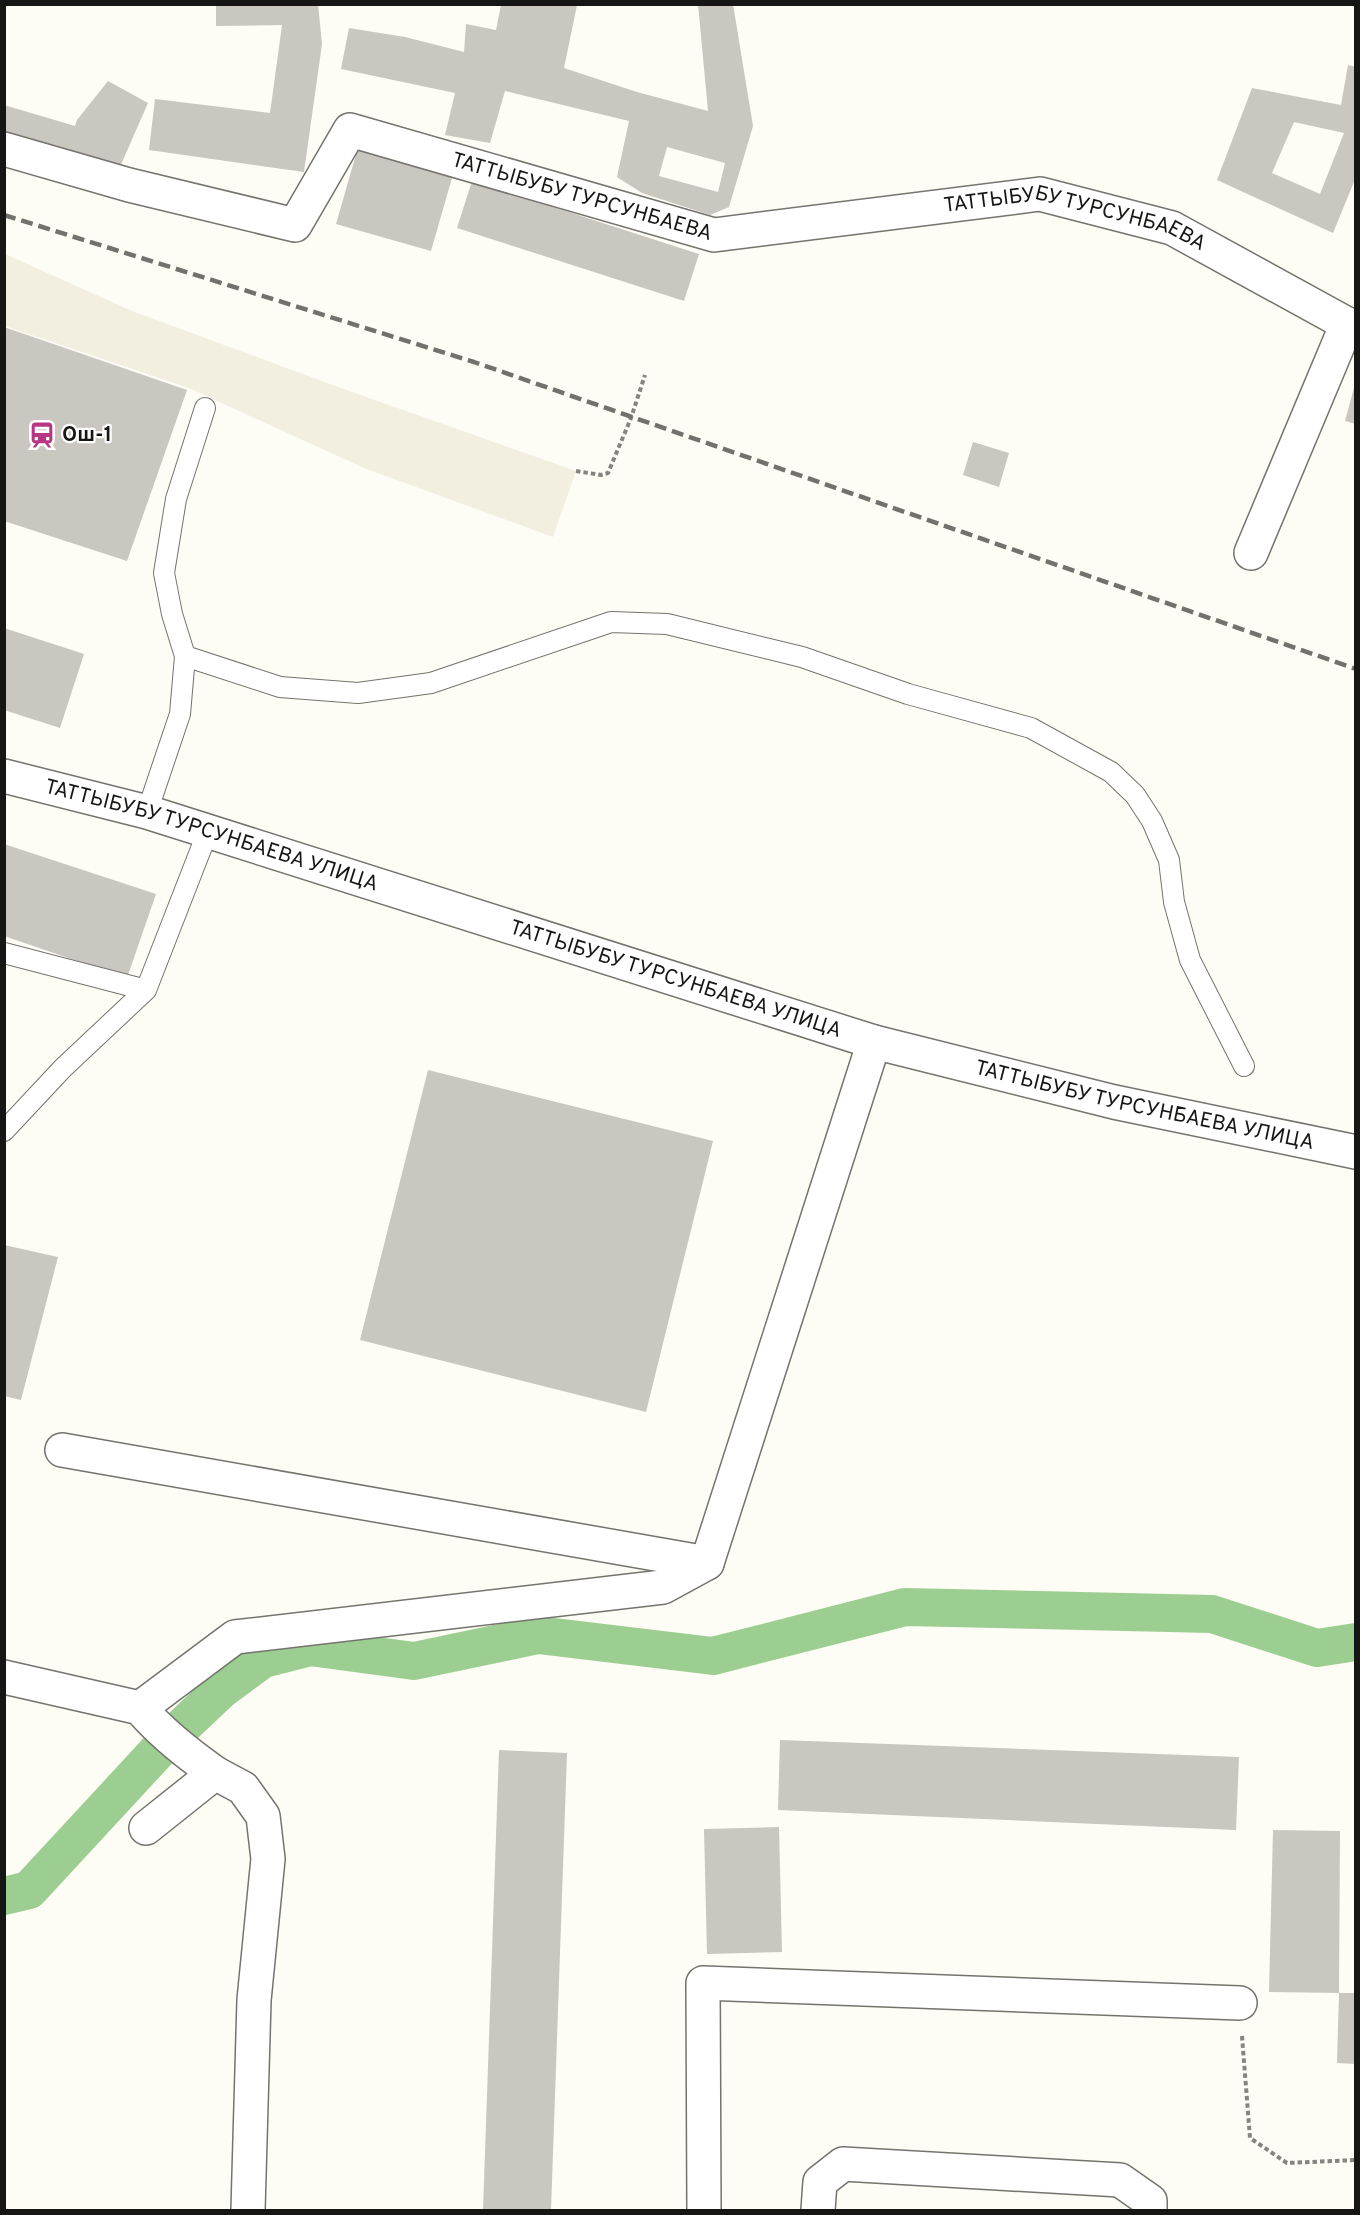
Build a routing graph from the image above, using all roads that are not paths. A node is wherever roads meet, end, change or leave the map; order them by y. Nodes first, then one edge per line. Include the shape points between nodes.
1 (4, 149) edge
2 (1351, 325) edge
3 (205, 408) dead end
4 (1251, 553) dead end
5 (185, 656) junction
6 (4, 776) edge
7 (147, 812) junction
8 (208, 831) junction
9 (4, 953) edge
10 (146, 990) junction
11 (874, 1042) junction
12 (1244, 1066) dead end
13 (4, 1131) edge
14 (1356, 1152) edge
15 (62, 1450) dead end
16 (707, 1563) junction
17 (4, 1677) edge
18 (148, 1717) junction
19 (202, 1764) junction
20 (146, 1828) dead end
21 (1240, 2003) road end
22 (248, 2211) edge
23 (704, 2211) edge
24 (818, 2211) edge
25 (1150, 2211) edge

1 - 2 street, ТАТТЫБУБУ ТУРСУНБАЕВА via 129,185 295,225 350,130 714,235 1040,194 1172,228
2 - 4 street
3 - 5 lane via 176,499 164,573
5 - 7 lane via 180,714
5 - 12 lane via 280,687 358,693 431,682 611,622 667,624 802,657 908,694 1031,728 1111,772 1135,795 1152,821 1169,860 1174,902 1190,960
6 - 7 street, ТАТТЫБУБУ ТУРСУНБАЕВА УЛИЦА
7 - 8 street, ТАТТЫБУБУ ТУРСУНБАЕВА УЛИЦА
8 - 10 lane
8 - 11 street, ТАТТЫБУБУ ТУРСУНБАЕВА УЛИЦА
9 - 10 lane
10 - 13 lane via 63,1068
11 - 14 street, ТАТТЫБУБУ ТУРСУНБАЕВА УЛИЦА via 1114,1102
11 - 16 street
15 - 16 street
16 - 18 street via 663,1587 235,1637
17 - 18 street
18 - 19 street
19 - 20 street
19 - 22 street via 243,1788 263,1816 268,1859 254,2000
21 - 23 street via 703,1983
24 - 25 street via 820,2182 843,2164 1120,2180 1150,2201

